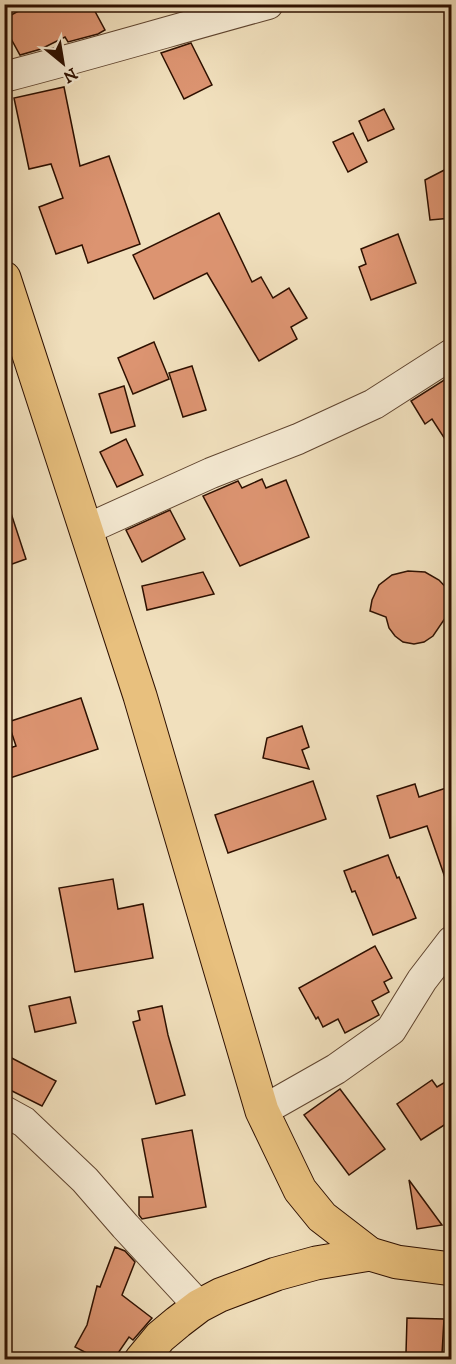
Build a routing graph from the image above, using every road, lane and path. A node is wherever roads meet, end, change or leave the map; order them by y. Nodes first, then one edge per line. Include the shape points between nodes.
1 (268, 4) edge
2 (4, 77) edge
3 (4, 278) edge
4 (452, 354) edge
5 (87, 529) junction
6 (452, 941) edge
7 (262, 1111) junction
8 (4, 1112) edge
9 (370, 1254) junction
10 (452, 1269) edge
11 (199, 1306) junction
12 (141, 1359) edge

1 - 2 street
3 - 5 main road
4 - 5 street via 374,404
5 - 7 main road
6 - 7 street via 391,1030 336,1070
7 - 9 main road via 300,1190 322,1217
8 - 11 street via 24,1122 85,1180
9 - 10 main road
9 - 11 main road via 276,1274
11 - 12 main road via 160,1337

